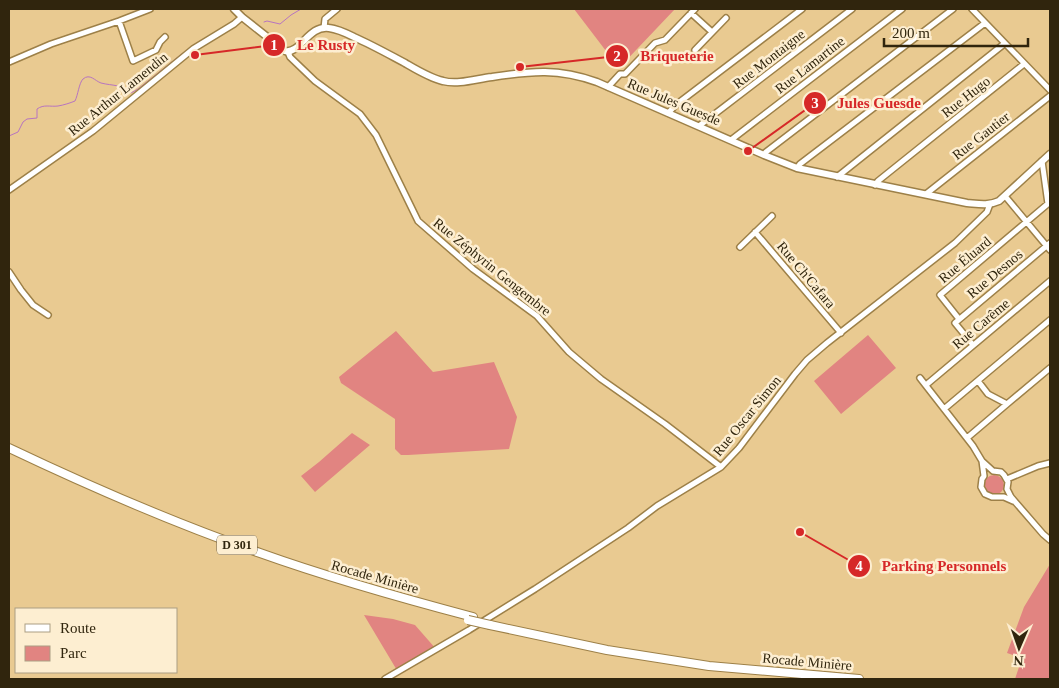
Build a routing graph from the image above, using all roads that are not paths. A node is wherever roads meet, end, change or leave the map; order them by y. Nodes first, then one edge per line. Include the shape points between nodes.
1 (150, 9) edge
2 (234, 9) edge
3 (337, 9) edge
4 (802, 9) edge
5 (852, 9) edge
6 (902, 9) edge
7 (953, 9) edge
8 (972, 9) edge
9 (693, 11) edge
10 (242, 17) junction
11 (726, 18) dead end
12 (119, 21) junction
13 (985, 23) junction
14 (324, 28) junction
15 (712, 32) junction
16 (165, 37) dead end
17 (1004, 44) junction
18 (695, 50) dead end
19 (288, 52) junction
20 (9, 62) edge
21 (1024, 64) junction
22 (608, 87) junction
23 (1050, 90) edge
24 (1050, 96) edge
25 (668, 113) junction
26 (699, 126) junction
27 (731, 140) junction
28 (1050, 154) edge
29 (764, 155) junction
30 (1042, 162) junction
31 (797, 168) junction
32 (837, 177) junction
33 (875, 184) junction
34 (9, 190) edge
35 (926, 194) junction
36 (1005, 196) junction
37 (1049, 203) edge
38 (990, 204) junction
39 (772, 216) dead end
40 (1027, 222) junction
41 (755, 232) junction
42 (1049, 246) edge
43 (740, 247) dead end
44 (9, 272) edge
45 (1050, 281) edge
46 (48, 315) dead end
47 (1050, 320) edge
48 (957, 321) junction
49 (841, 333) junction
50 (974, 345) junction
51 (1050, 368) edge
52 (920, 378) dead end
53 (978, 381) junction
54 (926, 385) junction
55 (1007, 404) junction
56 (944, 409) junction
57 (967, 438) junction
58 (9, 448) edge
59 (9, 453) edge
60 (982, 461) junction
61 (1050, 463) edge
62 (721, 467) junction
63 (993, 471) junction
64 (984, 476) junction
65 (1007, 479) junction
66 (1007, 489) junction
67 (1000, 496) junction
68 (1015, 503) junction
69 (1050, 540) edge
70 (471, 618) junction
71 (845, 678) edge
72 (385, 679) edge
73 (859, 679) edge

1 - 12 street
2 - 10 main road
3 - 14 street via 325,19
4 - 25 street
5 - 26 street, Rue Montaigne
6 - 27 street, Rue Lamartine
7 - 29 street
8 - 13 street
9 - 15 street
9 - 22 street via 665,40 655,43 626,74 620,74
10 - 19 main road
10 - 34 street, Rue Arthur Lamendin via 188,53 93,131
11 - 15 street
12 - 16 street via 134,62 156,50
12 - 20 street
13 - 17 street
13 - 31 street
14 - 19 main road via 315,30
14 - 22 main road, Rue Jules Guesde via 339,30 442,81 548,71 573,74
15 - 18 street
17 - 21 street
17 - 32 street
19 - 62 street, Rue Zéphyrin Gengembre via 315,81 360,114 376,135 418,221 473,269 537,316 569,352 601,379
21 - 23 street
21 - 33 street, Rue Hugo
22 - 25 main road, Rue Jules Guesde
24 - 35 street, Rue Gautier
25 - 26 main road, Rue Jules Guesde
26 - 27 main road, Rue Jules Guesde
27 - 29 main road, Rue Jules Guesde
28 - 30 main road
29 - 31 main road, Rue Jules Guesde
30 - 36 main road
30 - 37 street
31 - 32 main road, Rue Jules Guesde
32 - 33 main road, Rue Jules Guesde
33 - 35 main road, Rue Jules Guesde
35 - 38 main road, Rue Jules Guesde via 967,203
36 - 38 main road
36 - 40 street
37 - 40 street
38 - 49 street, Rue Oscar Simon via 988,212 955,243
39 - 41 street
40 - 42 street
40 - 48 street, Rue Éluard via 940,295
41 - 43 street
41 - 49 street, Rue Ch'Cafara
42 - 48 street, Rue Desnos
44 - 46 street via 32,305
45 - 50 street, Rue Carême
47 - 53 street
48 - 50 street
49 - 62 street, Rue Oscar Simon via 795,374
50 - 54 street, Rue Carême
51 - 55 street
52 - 54 street
53 - 55 street via 988,394
53 - 56 street
54 - 56 street
55 - 57 street
56 - 57 street
57 - 60 street
58 - 70 highway, Rocade Minière / D 301 via 118,498 242,547
59 - 70 highway, Rocade Minière / D 301 via 116,502 220,544 368,593
60 - 63 street
60 - 64 street
61 - 65 street
62 - 72 street, Rue Oscar Simon via 469,630
63 - 64 street
63 - 65 street via 1001,472
64 - 67 street via 983,490 988,496
65 - 66 street
66 - 67 street
66 - 68 street
67 - 68 street
68 - 69 street
70 - 71 highway, Rocade Minière / D 301 via 644,653 752,670
71 - 73 highway, Rocade Minière / D 301

